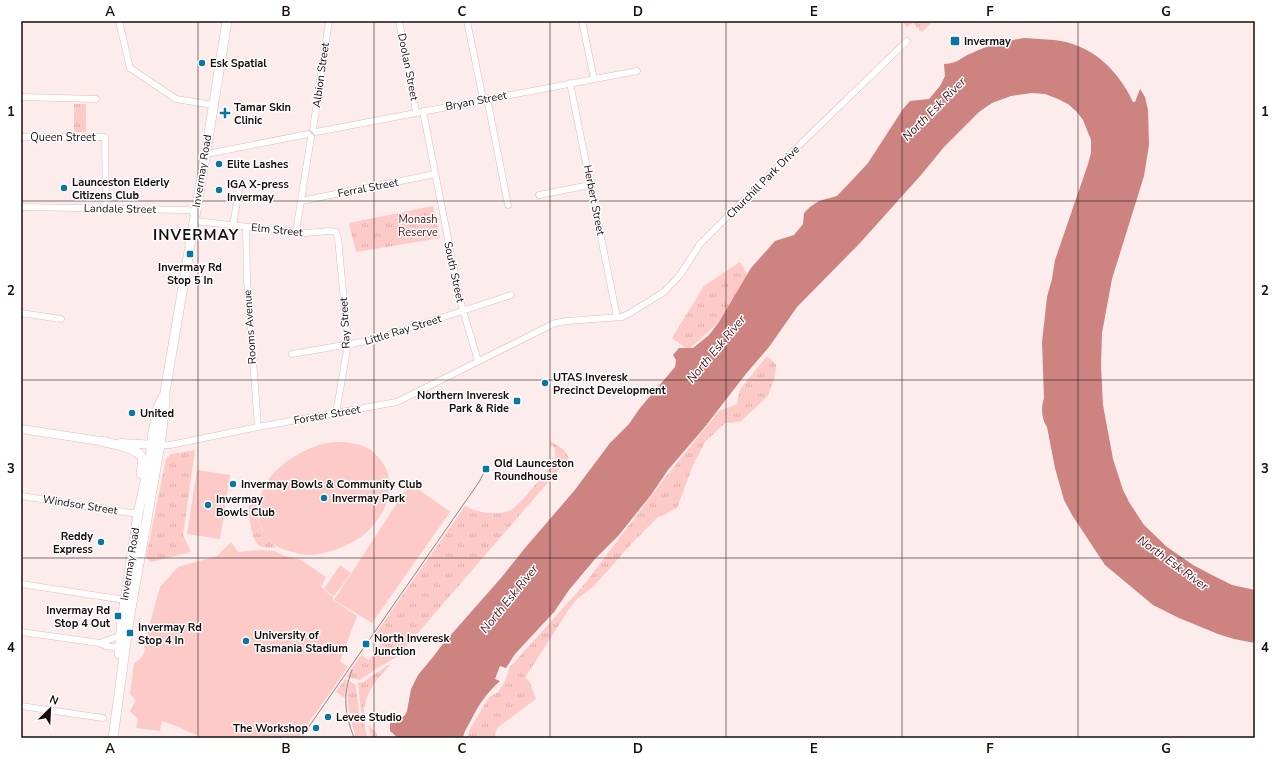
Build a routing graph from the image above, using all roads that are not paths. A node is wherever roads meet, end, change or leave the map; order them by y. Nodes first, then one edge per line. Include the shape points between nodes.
1 (119, 21) edge
2 (227, 21) edge
3 (328, 21) edge
4 (399, 21) edge
5 (467, 21) edge
6 (582, 21) edge
7 (907, 41) dead end
8 (636, 71) dead end
9 (594, 79) junction
10 (570, 83) junction
11 (21, 97) edge
12 (96, 99) dead end
13 (485, 99) junction
14 (213, 105) junction
15 (420, 112) junction
16 (312, 133) junction
17 (21, 137) edge
18 (206, 152) junction
19 (435, 174) junction
20 (240, 183) dead end
21 (590, 185) junction
22 (539, 195) dead end
23 (301, 201) junction
24 (508, 205) dead end
25 (21, 207) edge
26 (105, 209) junction
27 (195, 216) junction
28 (233, 226) junction
29 (246, 227) junction
30 (296, 232) junction
31 (336, 232) joint
32 (511, 295) dead end
33 (463, 311) junction
34 (21, 313) edge
35 (617, 317) junction
36 (61, 319) dead end
37 (348, 344) junction
38 (292, 354) dead end
39 (478, 361) junction
40 (336, 413) junction
41 (258, 427) junction
42 (21, 429) edge
43 (101, 441) junction
44 (156, 445) junction
45 (21, 496) edge
46 (139, 510) junction
47 (21, 584) edge
48 (125, 600) junction
49 (21, 632) edge
50 (121, 634) junction
51 (100, 643) junction
52 (123, 648) junction
53 (21, 706) edge
54 (103, 718) dead end
55 (111, 738) edge

1 - 14 street via 130,68 176,99
2 - 14 main road, Invermay Road
3 - 16 street, Albion Street
4 - 15 street, Doolan Street
5 - 13 street
6 - 9 street
7 - 35 street, Churchill Park Drive via 700,244 669,287 630,313
8 - 9 street, Bryan Street
9 - 10 street, Bryan Street
10 - 13 street, Bryan Street
10 - 21 street, Herbert Street
11 - 12 street
13 - 15 street, Bryan Street
13 - 24 street
14 - 18 main road, Invermay Road
15 - 16 street, Bryan Street
15 - 19 street, South Street
16 - 18 street, Bryan Street via 212,153
16 - 23 street, Albion Street
17 - 26 street, Queen Street via 105,137
18 - 27 main road, Invermay Road
19 - 23 street, Ferral Street
19 - 33 street, South Street
20 - 28 street
21 - 22 street
21 - 35 street, Herbert Street
23 - 30 street, Albion Street
25 - 26 street, Landale Street
26 - 27 street, Landale Street via 188,210
27 - 28 street, Elm Street
27 - 44 main road, Invermay Road via 165,392 158,407 152,432
28 - 29 street, Elm Street
29 - 30 street, Elm Street
29 - 41 street, Rooms Avenue via 247,278
30 - 31 street, Elm Street
31 - 37 street, Ray Street
32 - 33 street, Little Ray Street
33 - 37 street, Little Ray Street via 374,340
33 - 39 street, South Street
34 - 36 street
35 - 39 street, Forster Street via 554,323
37 - 38 street, Little Ray Street
37 - 40 street, Ray Street
39 - 40 street, Forster Street via 403,400
40 - 41 street, Forster Street
41 - 44 street, Forster Street via 170,445
42 - 43 street, Forster Street
43 - 44 street, Forster Street
43 - 46 main road via 131,449 142,457
44 - 46 main road, Invermay Road via 150,458
44 - 52 main road, Invermay Road
45 - 46 street, Windsor Street
46 - 48 main road, Invermay Road
47 - 48 street
48 - 50 main road, Invermay Road
49 - 51 street
50 - 51 street via 115,639
50 - 52 main road, Invermay Road
51 - 52 street
52 - 55 main road, Invermay Road
53 - 54 street

